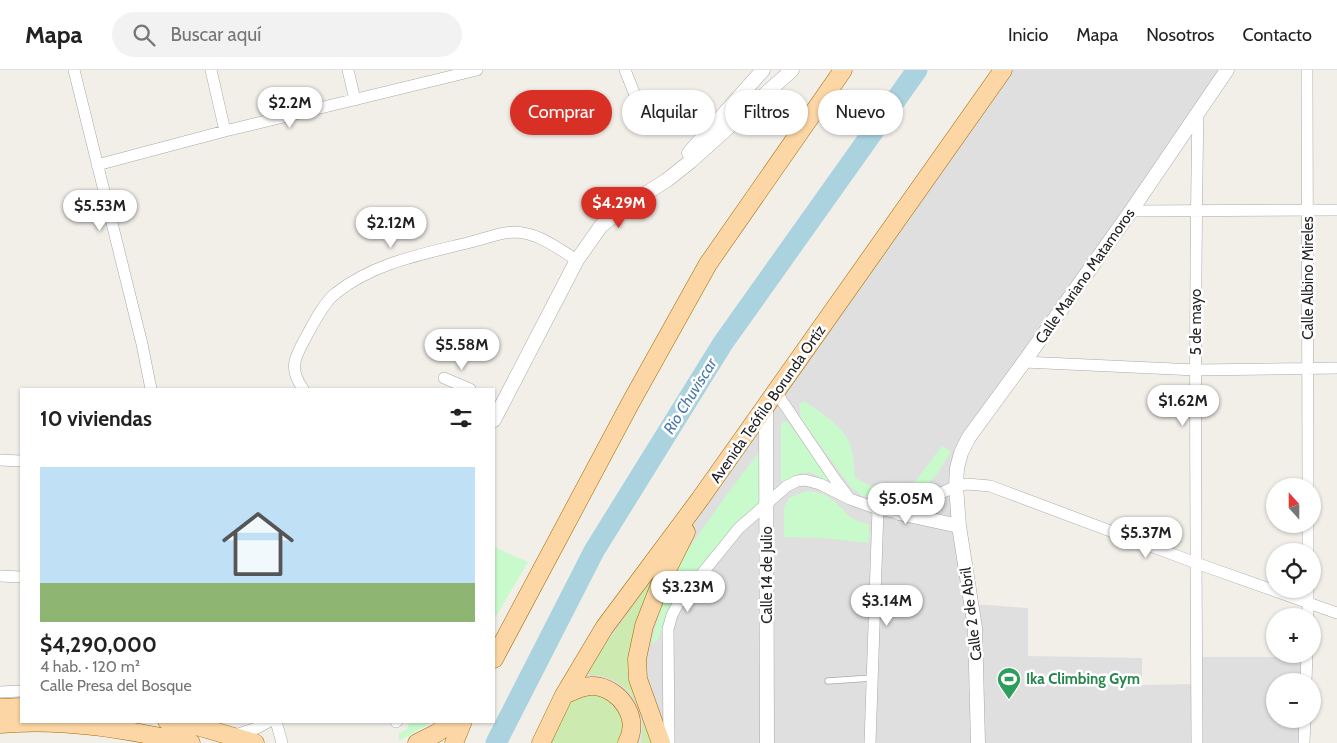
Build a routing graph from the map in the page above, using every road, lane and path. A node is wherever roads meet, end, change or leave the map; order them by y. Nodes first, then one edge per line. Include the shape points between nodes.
1 (74, 70) edge
2 (211, 70) edge
3 (348, 70) edge
4 (477, 70) edge
5 (626, 70) edge
6 (763, 70) edge
7 (843, 70) edge
8 (1003, 70) edge
9 (1227, 70) edge
10 (1307, 70) edge
11 (786, 72) edge
12 (633, 90) edge
13 (355, 100) junction
14 (1198, 112) junction
15 (225, 131) junction
16 (97, 165) junction
17 (667, 180) junction
18 (1308, 210) junction
19 (1337, 210) edge
20 (1131, 211) junction
21 (1196, 211) junction
22 (577, 260) junction
23 (1024, 362) junction
24 (1337, 368) edge
25 (1308, 369) junction
26 (1196, 370) junction
27 (444, 378) dead end
28 (151, 388) edge
29 (302, 388) edge
30 (468, 388) edge
31 (776, 392) junction
32 (498, 401) edge
33 (766, 406) junction
34 (495, 415) edge
35 (0, 460) edge
36 (20, 461) edge
37 (1308, 478) edge
38 (956, 486) junction
39 (850, 499) junction
40 (700, 500) junction
41 (767, 505) junction
42 (878, 509) junction
43 (899, 513) junction
44 (960, 526) junction
45 (1196, 563) junction
46 (0, 576) edge
47 (20, 577) edge
48 (1308, 598) edge
49 (1308, 602) junction
50 (1308, 608) edge
51 (1337, 613) edge
52 (495, 657) edge
53 (872, 678) junction
54 (828, 680) dead end
55 (20, 691) edge
56 (0, 692) edge
57 (564, 695) junction
58 (20, 707) edge
59 (0, 708) edge
60 (20, 722) edge
61 (72, 723) edge
62 (170, 723) edge
63 (266, 723) edge
64 (277, 723) edge
65 (450, 723) edge
66 (462, 723) edge
67 (0, 724) edge
68 (1305, 728) edge
69 (191, 735) edge
70 (230, 736) junction
71 (255, 743) edge
72 (282, 743) edge
73 (418, 743) edge
74 (454, 743) edge
75 (541, 743) edge
76 (627, 743) edge
77 (661, 743) edge
78 (669, 743) edge
79 (767, 743) edge
80 (870, 743) edge
81 (978, 743) edge
82 (1197, 743) edge
83 (1304, 743) edge

1 - 16 street
2 - 15 street
3 - 13 street
4 - 13 street
5 - 12 street
6 - 17 street
7 - 52 main road via 708,264
8 - 31 main road, Avenida Teófilo Borunda Ortíz
9 - 14 street, Calle Mariano Matamoros
10 - 18 street, Calle Albino Mireles
11 - 17 street via 712,143
13 - 15 street
14 - 20 street, Calle Mariano Matamoros
14 - 21 street, 5 de mayo
15 - 16 street
16 - 28 street
17 - 22 street via 605,222
18 - 19 street
18 - 21 street
18 - 25 street, Calle Albino Mireles
20 - 21 street
20 - 23 street, Calle Mariano Matamoros
21 - 26 street, 5 de mayo
22 - 29 street via 536,235 514,232 393,262 369,272 334,294 316,319 296,354 294,367
22 - 32 street
23 - 26 street
23 - 38 street, Calle Mariano Matamoros via 969,437 957,468
24 - 25 street
25 - 26 street
25 - 37 street, Calle Albino Mireles
26 - 45 street, 5 de mayo
27 - 30 street
31 - 33 main road, Avenida Teófilo Borunda Ortíz
31 - 39 street
32 - 34 street
33 - 40 main road, Avenida Teófilo Borunda Ortíz
33 - 41 street, Calle 14 de Julio
35 - 36 street
38 - 43 street
38 - 44 street, Calle 2 de Abril
38 - 45 street via 990,486
39 - 41 street via 805,480 787,486
39 - 42 street
40 - 57 main road, Avenida Teófilo Borunda Ortíz via 604,628
40 - 77 main road via 661,582 644,626 637,659 638,678
41 - 78 street via 739,528 672,615 668,629
41 - 79 street, Calle 14 de Julio
42 - 43 street
42 - 53 street
43 - 44 street
44 - 81 street, Calle 2 de Abril via 976,628
45 - 49 street
45 - 82 street, 5 de mayo
46 - 47 street
48 - 49 street
49 - 50 street
49 - 51 street
53 - 54 lane
53 - 80 street
55 - 56 street
57 - 75 main road, Avenida Teófilo Borunda Ortíz
57 - 76 main road via 592,685 607,688 619,697 627,707 631,721
58 - 59 main road
60 - 67 main road
61 - 69 main road
62 - 69 main road
63 - 70 street
64 - 72 street
65 - 73 main road
66 - 74 main road
68 - 83 street
69 - 70 main road
70 - 71 main road

